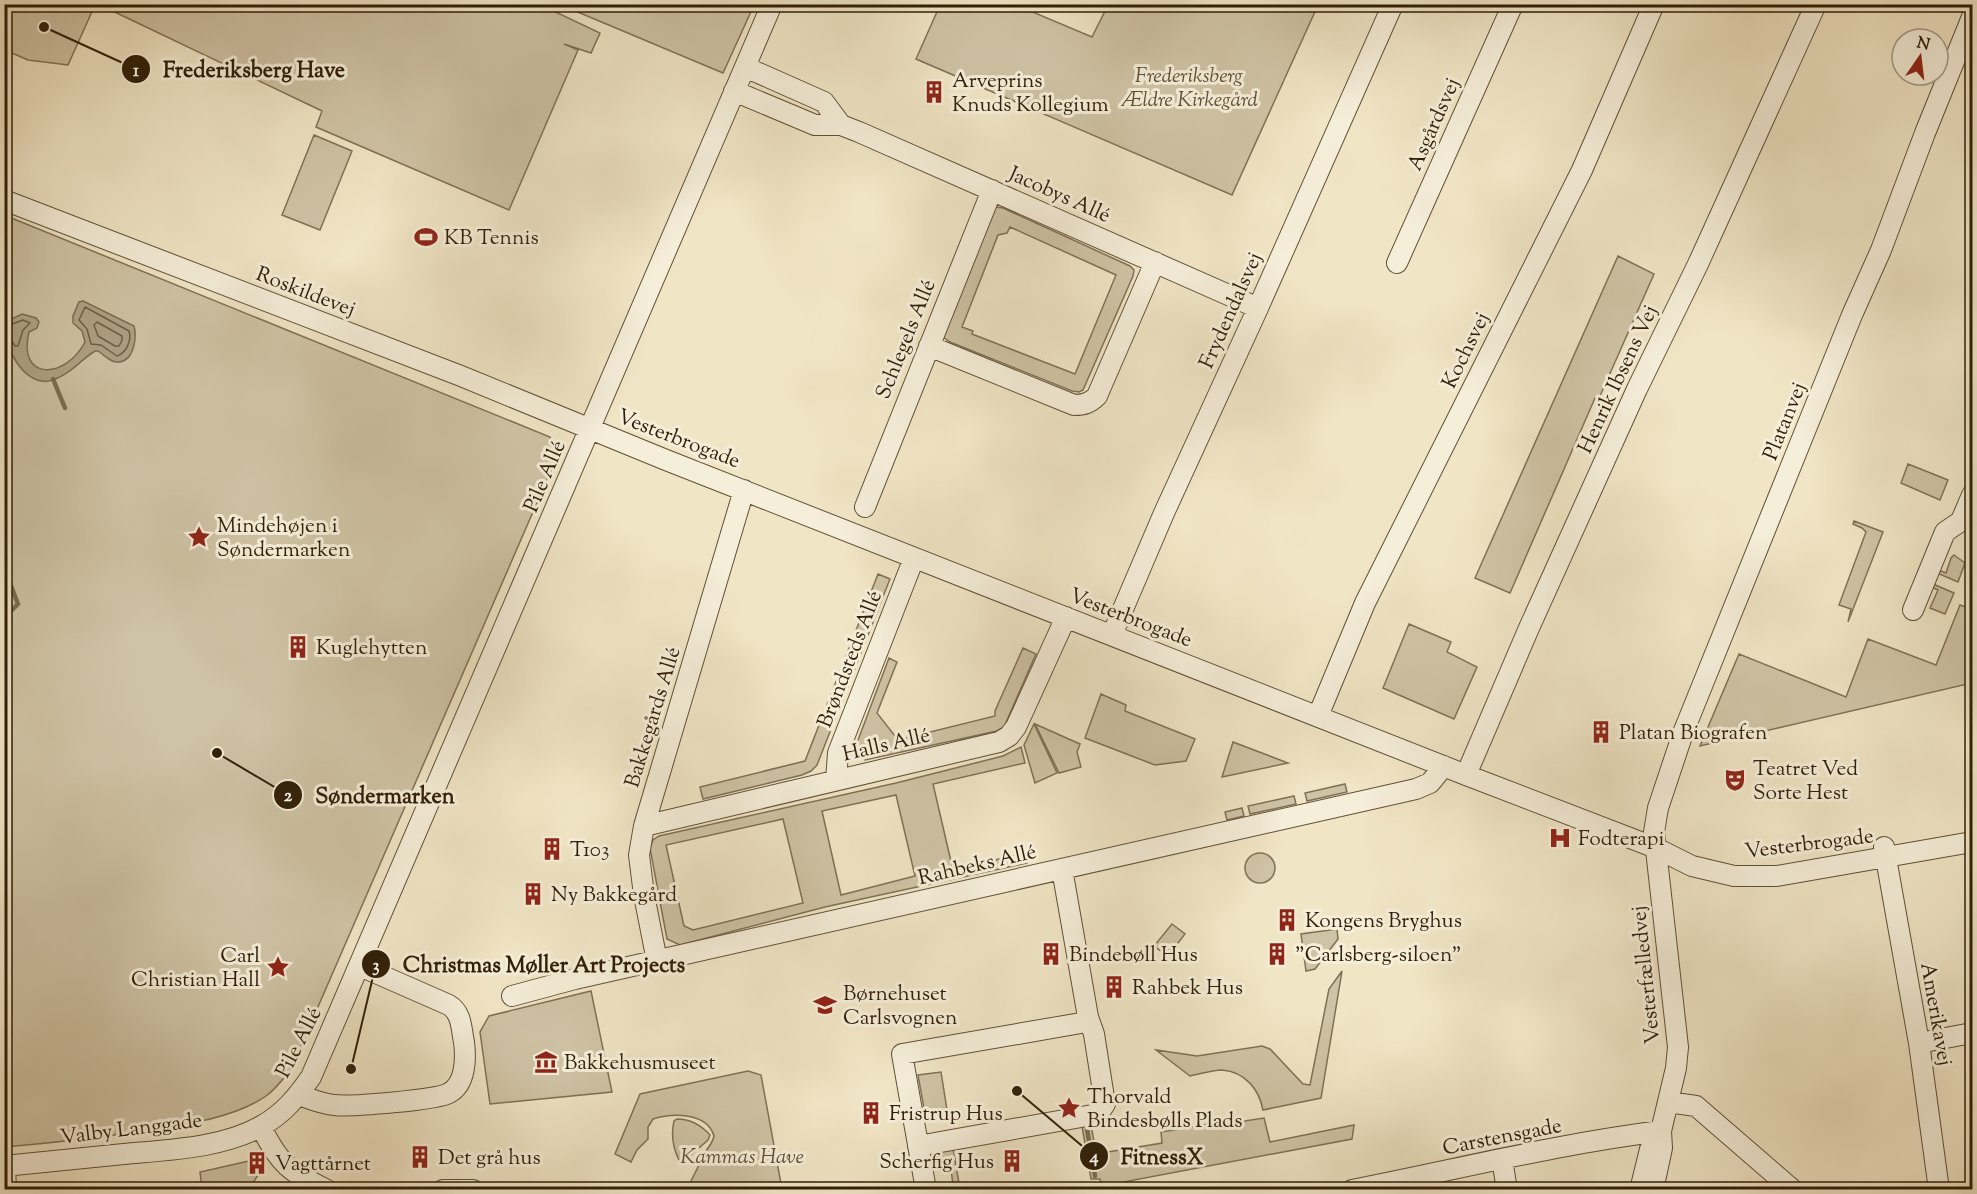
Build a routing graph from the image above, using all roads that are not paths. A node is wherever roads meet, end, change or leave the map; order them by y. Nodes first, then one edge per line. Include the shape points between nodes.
1 (772, 4) edge
2 (1393, 4) edge
3 (1513, 4) edge
4 (1654, 4) edge
5 (1816, 4) edge
6 (1972, 17) edge
7 (745, 67) junction
8 (735, 90) junction
9 (841, 125) junction
10 (992, 190) junction
11 (4, 200) edge
12 (1155, 262) junction
13 (1397, 263) dead end
14 (1258, 308) junction
15 (929, 346) junction
16 (589, 428) junction
17 (744, 489) junction
18 (1972, 495) edge
19 (865, 507) dead end
20 (914, 558) junction
21 (1913, 610) dead end
22 (1066, 617) junction
23 (1112, 635) junction
24 (1318, 716) junction
25 (1444, 766) junction
26 (1466, 775) junction
27 (836, 780) junction
28 (644, 826) junction
29 (1972, 832) edge
30 (1972, 842) edge
31 (1656, 848) junction
32 (1885, 853) junction
33 (1062, 869) junction
34 (657, 961) junction
35 (360, 966) junction
36 (512, 996) dead end
37 (1088, 1017) junction
38 (1972, 1034) edge
39 (1918, 1043) junction
40 (299, 1095) junction
41 (1668, 1102) junction
42 (261, 1127) junction
43 (1661, 1131) junction
44 (918, 1146) junction
45 (1502, 1159) junction
46 (5, 1166) edge
47 (1417, 1183) edge
48 (6, 1190) edge
49 (327, 1190) edge
50 (443, 1190) edge
51 (473, 1190) edge
52 (926, 1190) edge
53 (1352, 1190) edge
54 (1507, 1190) edge
55 (1640, 1190) edge
56 (1653, 1190) edge
57 (1793, 1190) edge
58 (1939, 1190) edge

1 - 7 street, Pile Allé
2 - 14 street, Frydendalsvej
3 - 13 street, Asgårdsvej
4 - 24 street, Kochsvej via 1582,170 1365,603
5 - 26 street, Henrik Ibsens Vej via 1637,389
6 - 31 street, Platanvej via 1683,734 1654,824
7 - 8 street, Pile Allé
7 - 9 street, Jacobys Allé via 824,102
8 - 9 street, Jacobys Allé via 815,125
8 - 16 street, Pile Allé
9 - 10 street, Jacobys Allé
10 - 12 street, Jacobys Allé
10 - 15 street, Schlegels Allé
11 - 16 street, Roskildevej
12 - 14 street, Jacobys Allé
12 - 15 street via 1097,396 1083,405 1074,405
14 - 23 street, Frydendalsvej
15 - 19 street, Schlegels Allé
16 - 17 street, Vesterbrogade
16 - 35 street, Pile Allé
17 - 20 street, Vesterbrogade
17 - 28 street, Bakkegårds Allé
18 - 21 street via 1961,521 1944,532
20 - 22 street, Vesterbrogade
20 - 27 street, Brøndsteds Allé via 838,753
22 - 23 street, Vesterbrogade
22 - 27 street, Halls Allé via 1009,736 999,742
23 - 24 street, Vesterbrogade
24 - 25 street, Vesterbrogade
25 - 26 street, Vesterbrogade
25 - 33 street, Rahbeks Allé via 1430,783 1416,789
26 - 31 street, Vesterbrogade
27 - 28 street, Halls Allé
28 - 34 street, Bakkegårds Allé via 639,855
29 - 32 street, Vesterbrogade
30 - 32 street, Vesterbrogade
31 - 32 street, Vesterbrogade via 1692,866 1749,877 1777,876
31 - 41 street, Vesterfælledvej via 1678,1040
32 - 39 street, Amerikavej
33 - 34 street, Rahbeks Allé
33 - 37 street
34 - 36 street, Rahbeks Allé
35 - 40 street, Pile Allé via 311,1077
35 - 40 street via 456,1011 465,1058 461,1077 449,1093 429,1098 337,1106
37 - 44 street via 1105,1104 1098,1114
37 - 44 street via 1081,1023 902,1054
38 - 39 street
39 - 58 street, Amerikavej
40 - 42 street, Pile Allé
41 - 43 street, Vesterfælledvej
41 - 57 street via 1696,1106
42 - 46 street, Valby Langgade via 179,1149
42 - 49 street via 272,1149 288,1167
43 - 45 street, Carstensgade
43 - 55 street, Vesterfælledvej via 1651,1146
43 - 56 street, Vesterfælledvej via 1662,1148
44 - 52 street
45 - 47 street, Carstensgade
45 - 54 street
46 - 48 street
47 - 53 street, Carstensgade
50 - 51 street

